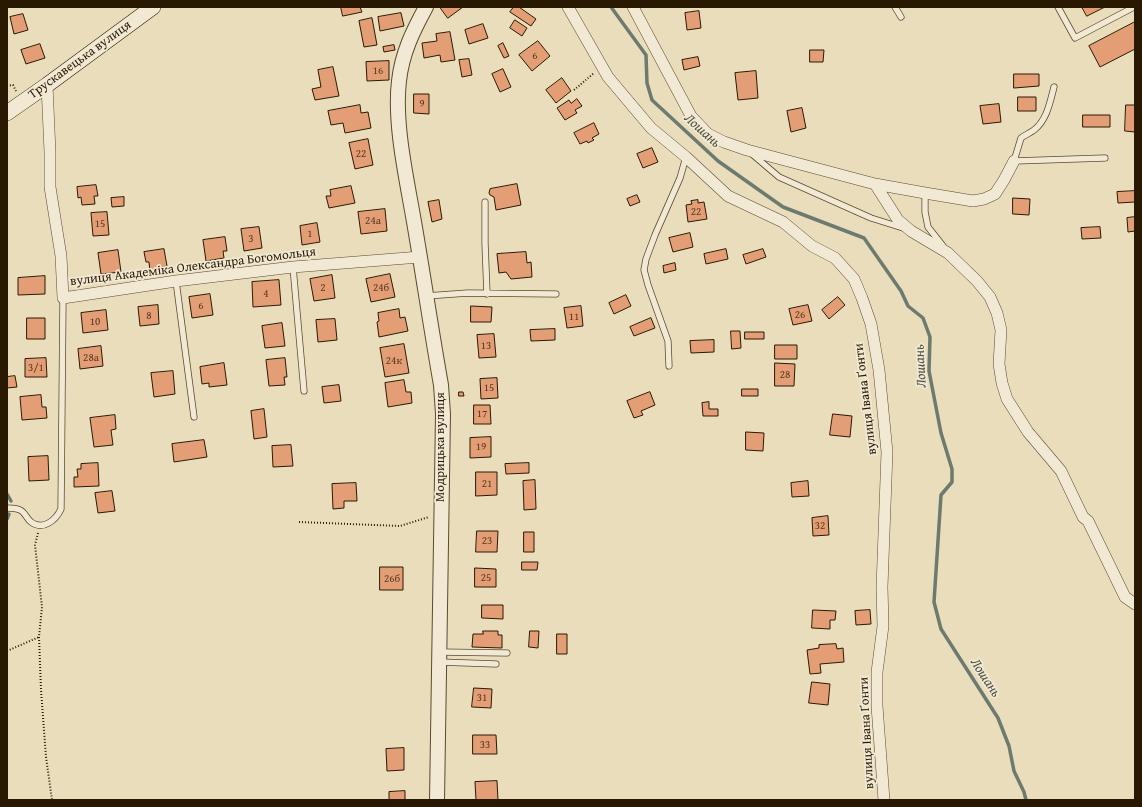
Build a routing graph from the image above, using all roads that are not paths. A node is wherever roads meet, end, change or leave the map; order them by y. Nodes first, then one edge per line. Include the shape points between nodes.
1 (153, 7) edge
2 (426, 7) edge
3 (568, 7) edge
4 (633, 7) edge
5 (895, 7) edge
6 (1058, 7) edge
7 (1134, 7) edge
8 (901, 17) dead end
9 (46, 85) junction
10 (1054, 87) dead end
11 (7, 112) edge
12 (747, 150) junction
13 (686, 157) junction
14 (1105, 158) dead end
15 (1014, 161) junction
16 (875, 184) junction
17 (925, 194) junction
18 (485, 202) dead end
19 (911, 231) junction
20 (948, 254) junction
21 (420, 257) junction
22 (293, 267) junction
23 (176, 281) junction
24 (488, 294) junction
25 (556, 294) dead end
26 (425, 296) junction
27 (63, 298) junction
28 (669, 366) dead end
29 (304, 391) dead end
30 (194, 417) dead end
31 (7, 508) edge
32 (1135, 604) edge
33 (507, 653) dead end
34 (439, 657) junction
35 (496, 664) dead end
36 (437, 800) edge
37 (884, 800) edge

1 - 9 main road, Трускавецька вулиця
2 - 21 street, Модрицька вулиця via 403,55 398,101 404,165
3 - 13 street, вулиця Івана Ґонти via 608,77 651,128
4 - 12 street via 691,116 708,134
5 - 8 lane
6 - 7 lane via 1075,38
9 - 11 main road, Трускавецька вулиця
9 - 27 street, вулиця Академіка Олександра Богомольця via 50,187 61,256
10 - 15 lane via 1047,112 1035,130 1021,138
12 - 16 street
12 - 19 lane via 779,177 871,218
13 - 28 lane via 680,178 655,234 644,270 668,341
13 - 37 street, вулиця Івана Ґонти via 728,196 783,222 812,246 835,258 854,279 871,324 880,377 887,452 883,626 877,672
14 - 15 lane
15 - 17 street via 995,194 984,199 973,201
16 - 17 street
16 - 19 street via 898,220
17 - 20 lane via 928,227
18 - 24 lane
19 - 20 street
20 - 32 street via 990,297 997,313 1000,330 999,364 1007,399 1028,432 1061,471 1125,597
21 - 22 street, вулиця Академіка Олександра Богомольця
21 - 26 street, Модрицька вулиця
22 - 23 street, вулиця Академіка Олександра Богомольця
22 - 29 lane
23 - 27 street, вулиця Академіка Олександра Богомольця
23 - 30 lane
24 - 25 lane
24 - 26 lane
26 - 34 street, Модрицька вулиця via 441,385 443,414
27 - 31 lane via 61,508 54,520 41,525 31,522 20,510
33 - 34 lane
34 - 35 lane
34 - 36 street, Модрицька вулиця

